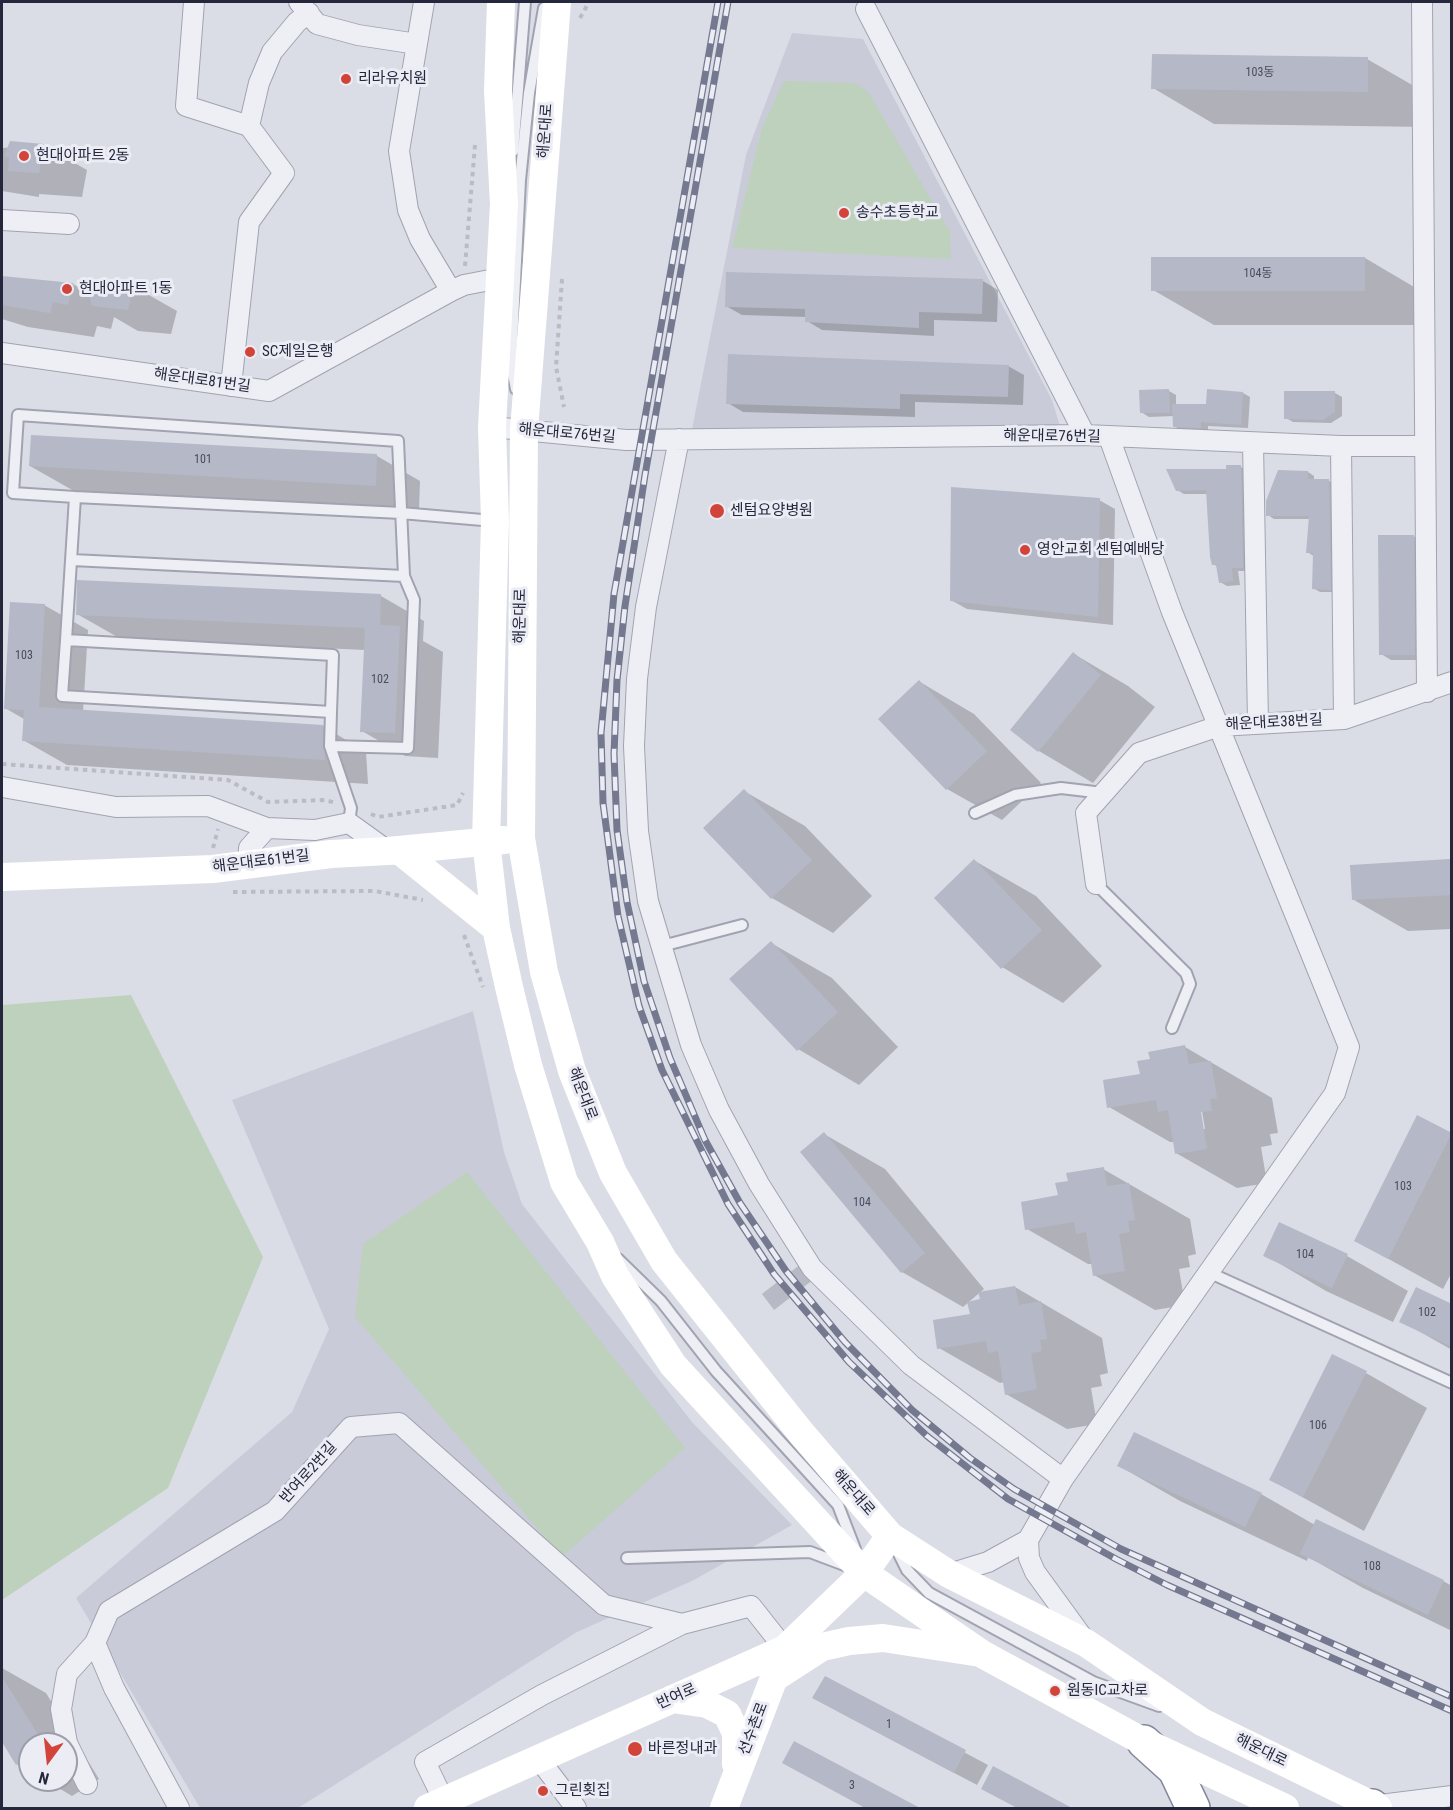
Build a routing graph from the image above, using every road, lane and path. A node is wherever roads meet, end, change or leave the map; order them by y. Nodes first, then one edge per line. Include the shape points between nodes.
1 (194, 2) edge
2 (424, 2) edge
3 (501, 2) edge
4 (525, 2) edge
5 (1422, 2) edge
6 (556, 5) edge
7 (304, 7) edge
8 (866, 9) dead end
9 (417, 44) junction
10 (249, 126) junction
11 (504, 204) junction
12 (2, 220) edge
13 (69, 224) dead end
14 (500, 278) junction
15 (451, 291) junction
16 (2, 353) edge
17 (231, 386) junction
18 (492, 427) junction
19 (524, 430) junction
20 (1085, 435) junction
21 (1108, 437) junction
22 (679, 439) junction
23 (1253, 443) junction
24 (1341, 446) junction
25 (1425, 446) junction
26 (75, 497) junction
27 (401, 513) junction
28 (495, 521) junction
29 (72, 560) junction
30 (404, 576) junction
31 (66, 640) junction
32 (1452, 682) edge
33 (1427, 692) junction
34 (331, 712) junction
35 (1344, 719) junction
36 (1258, 723) junction
37 (1219, 726) junction
38 (330, 746) junction
39 (2, 764) edge
40 (2, 786) edge
41 (465, 788) dead end
42 (1103, 793) junction
43 (975, 813) dead end
44 (350, 815) junction
45 (235, 816) junction
46 (267, 828) junction
47 (521, 838) junction
48 (486, 841) junction
49 (394, 851) junction
50 (248, 857) junction
51 (2, 877) edge
52 (1096, 884) joint
53 (223, 892) dead end
54 (431, 903) dead end
55 (742, 925) dead end
56 (496, 928) junction
57 (460, 930) dead end
58 (662, 946) junction
59 (486, 996) dead end
60 (1172, 1028) dead end
61 (1208, 1272) junction
62 (1452, 1383) edge
63 (1063, 1479) junction
64 (890, 1536) junction
65 (1028, 1540) junction
66 (627, 1558) dead end
67 (864, 1573) junction
68 (950, 1574) junction
69 (682, 1624) junction
70 (95, 1643) junction
71 (1086, 1643) junction
72 (785, 1649) junction
73 (982, 1654) junction
74 (774, 1678) junction
75 (672, 1699) junction
76 (1202, 1722) junction
77 (1144, 1742) junction
78 (539, 1759) junction
79 (736, 1775) junction
80 (87, 1784) dead end
81 (1452, 1796) edge
82 (436, 1805) edge
83 (1373, 1808) edge
84 (179, 1809) edge
85 (576, 1809) edge
86 (724, 1809) edge
87 (1193, 1809) edge
88 (1285, 1809) edge

1 - 10 street via 186,106
2 - 9 street
3 - 11 main road, 해운대로 via 498,91
4 - 11 lane via 517,126
5 - 25 street
6 - 19 main road, 해운대로
7 - 9 street via 317,24
7 - 10 street via 272,52 259,83
8 - 20 street
9 - 15 street via 399,151 408,210
10 - 17 street via 284,173 249,222
11 - 14 main road, 해운대로
12 - 13 street
14 - 15 street, 해운대로81번길
14 - 18 main road, 해운대로
15 - 17 street, 해운대로81번길 via 269,392
16 - 17 street, 해운대로81번길
18 - 19 street, 해운대로76번길
18 - 28 main road, 해운대로
19 - 22 street, 해운대로76번길 via 626,440
19 - 47 main road, 해운대로
20 - 21 street, 해운대로76번길
20 - 22 street, 해운대로76번길
21 - 23 street, 해운대로76번길
21 - 37 street via 1172,612
22 - 58 street via 646,607 634,746 638,831 648,900
23 - 24 street, 해운대로76번길
23 - 36 street
24 - 25 street, 해운대로76번길
24 - 35 street
25 - 33 street
26 - 27 lane
26 - 27 lane via 13,493 18,415 398,441
26 - 29 lane
27 - 28 lane
27 - 30 lane
28 - 48 main road, 해운대로
29 - 30 lane
29 - 31 lane
30 - 38 lane via 414,600 408,748
31 - 34 lane via 333,655
31 - 34 lane via 62,696
32 - 33 street, 해운대로38번길
33 - 35 street, 해운대로38번길
34 - 38 lane
35 - 36 street, 해운대로38번길
36 - 37 street, 해운대로38번길
37 - 42 street, 해운대로38번길 via 1139,753
37 - 61 street via 1349,1047 1335,1093
38 - 44 lane
39 - 44 path via 228,780 268,802 325,800
40 - 45 street via 116,807 208,806
41 - 44 path via 457,805 378,817
42 - 43 lane via 1060,788 1015,795
42 - 52 street, 해운대로38번길 via 1086,813
44 - 46 street via 315,830
44 - 49 street
45 - 46 street
45 - 50 street
46 - 50 street
47 - 48 main road, 해운대로61번길
47 - 64 main road, 해운대로 via 544,972 572,1071 613,1173 664,1261 802,1434
48 - 49 main road, 해운대로61번길
48 - 56 main road, 해운대로
49 - 50 main road, 해운대로61번길
49 - 56 main road
50 - 51 main road, 해운대로61번길
52 - 60 lane via 1186,973 1190,984
53 - 54 path via 375,891
55 - 58 lane
56 - 67 main road, 해운대로 via 528,1065 564,1182 600,1242 615,1276 673,1365
57 - 59 path via 466,937
58 - 63 street via 691,1045 719,1110 759,1184 812,1268 911,1365
61 - 62 lane
61 - 63 street
63 - 65 street
64 - 67 main road, 반여로
64 - 68 main road, 해운대로
64 - 76 lane via 907,1570 929,1593 1093,1682
65 - 68 street via 988,1562
65 - 71 street via 1035,1572
66 - 67 lane via 810,1552
67 - 72 main road, 반여로
67 - 73 main road, 해운대로
68 - 71 main road, 해운대로
69 - 70 street, 반여로2번길 via 604,1605 399,1423 351,1427 275,1511 109,1611
69 - 72 street via 751,1606
69 - 82 street via 542,1695 424,1762
70 - 80 street, 반여로2번길 via 67,1674 61,1709 67,1743
70 - 84 street via 114,1688
71 - 76 main road, 해운대로
72 - 74 main road, 선수촌로
72 - 75 main road, 반여로
73 - 74 main road via 883,1638 849,1641 822,1647
73 - 77 main road, 해운대로
74 - 79 main road, 선수촌로
75 - 78 main road, 반여로
75 - 79 main road via 707,1704 726,1714 736,1733
76 - 83 main road, 해운대로
77 - 87 highway via 1174,1770
77 - 88 main road, 해운대로
78 - 82 main road, 반여로
78 - 85 street
79 - 86 main road, 선수촌로
81 - 83 street

